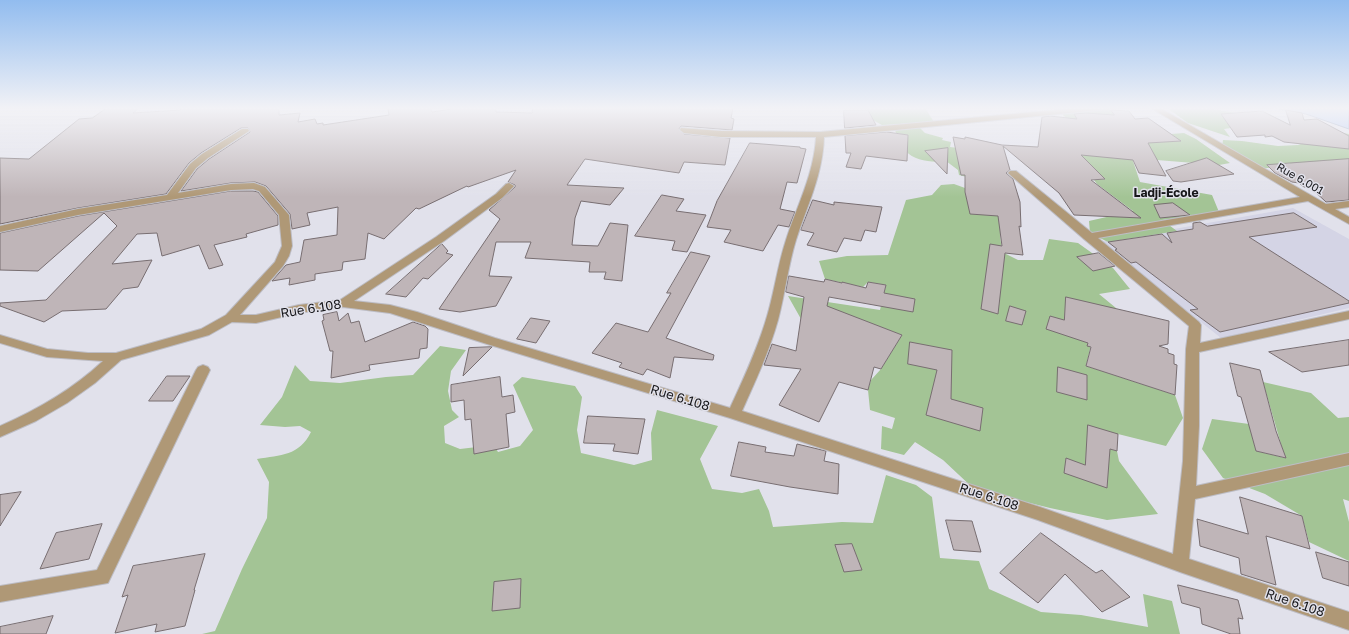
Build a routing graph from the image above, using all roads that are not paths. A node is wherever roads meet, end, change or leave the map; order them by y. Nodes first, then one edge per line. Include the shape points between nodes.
1 (234, 138) edge
2 (820, 138) edge
3 (1206, 138) edge
4 (1012, 173) dead end
5 (509, 186) dead end
6 (170, 197) junction
7 (1309, 198) junction
8 (1349, 204) edge
9 (1324, 207) junction
10 (1349, 221) edge
11 (0, 229) edge
12 (1088, 237) junction
13 (342, 303) junction
14 (1349, 315) edge
15 (230, 318) junction
16 (0, 339) edge
17 (1192, 349) junction
18 (116, 357) junction
19 (203, 370) dead end
20 (734, 414) junction
21 (0, 432) edge
22 (1349, 459) edge
23 (1188, 494) junction
24 (1180, 564) junction
25 (0, 594) edge
26 (1349, 621) edge

1 - 6 street via 193,166
2 - 20 street via 817,165 790,242 775,310 758,359
3 - 7 street, Rue 6.001
4 - 12 street
5 - 13 street via 440,239
6 - 11 street via 78,212
6 - 15 street via 254,186 262,189 284,215 287,246 284,256
7 - 9 street, Rue 6.001
7 - 12 street
8 - 9 street
9 - 10 street, Rue 6.001
12 - 17 street via 1195,325
13 - 15 street, Rue 6.108 via 256,319
13 - 20 street, Rue 6.108 via 413,315
14 - 17 street
15 - 18 street via 205,332
16 - 18 street via 47,352
17 - 23 street via 1192,427
18 - 21 street via 97,375 39,414
19 - 25 street via 102,577
20 - 24 street, Rue 6.108 via 1032,511
22 - 23 street
23 - 24 street
24 - 26 street, Rue 6.108

